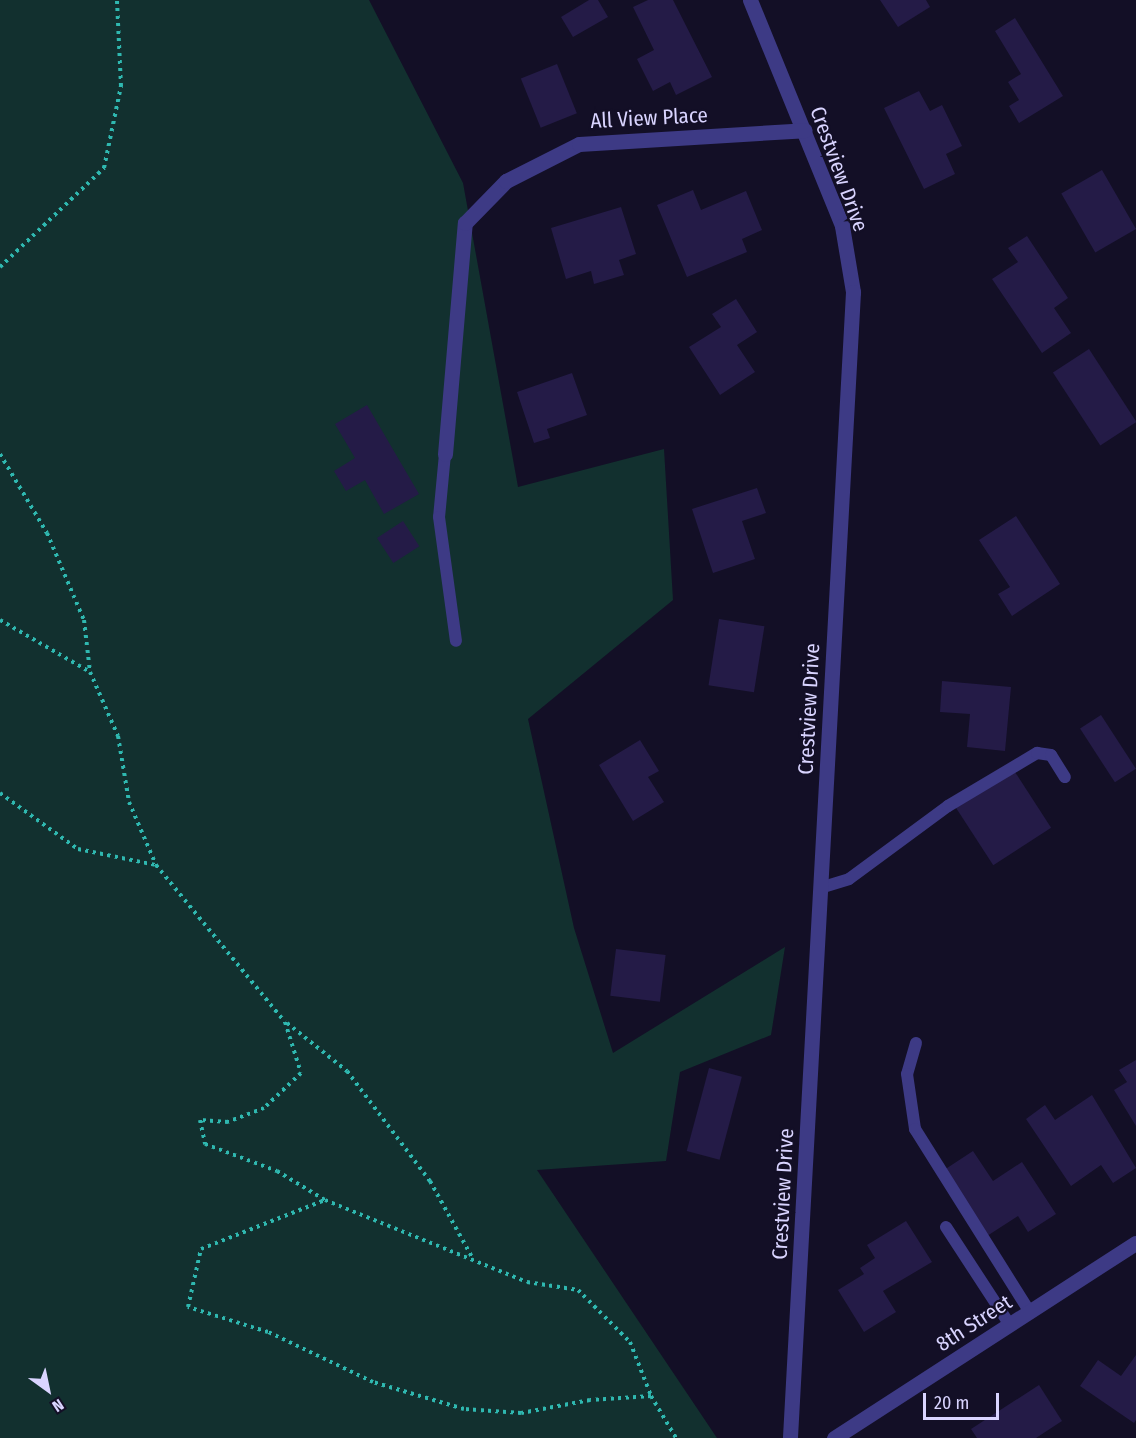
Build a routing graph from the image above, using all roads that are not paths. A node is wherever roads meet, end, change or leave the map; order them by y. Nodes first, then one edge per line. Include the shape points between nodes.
1 (750, 0) edge
2 (805, 130) junction
3 (445, 454) joint
4 (456, 641) dead end
5 (1065, 777) dead end
6 (820, 888) junction
7 (916, 1043) dead end
8 (946, 1227) dead end
9 (1136, 1243) edge
10 (1030, 1312) junction
11 (1010, 1325) junction
12 (790, 1438) edge
13 (834, 1438) edge

1 - 2 street, Crestview Drive
2 - 3 street, All View Place via 579,144 506,181 465,223
2 - 6 street, Crestview Drive via 842,226 853,292
3 - 4 lane via 439,517
5 - 6 lane via 1051,755 1037,753 948,806 849,879
6 - 12 street, Crestview Drive
7 - 10 lane via 907,1074 915,1129
8 - 11 lane
9 - 10 street, 8th Street
10 - 11 street, 8th Street
11 - 13 street, 8th Street

